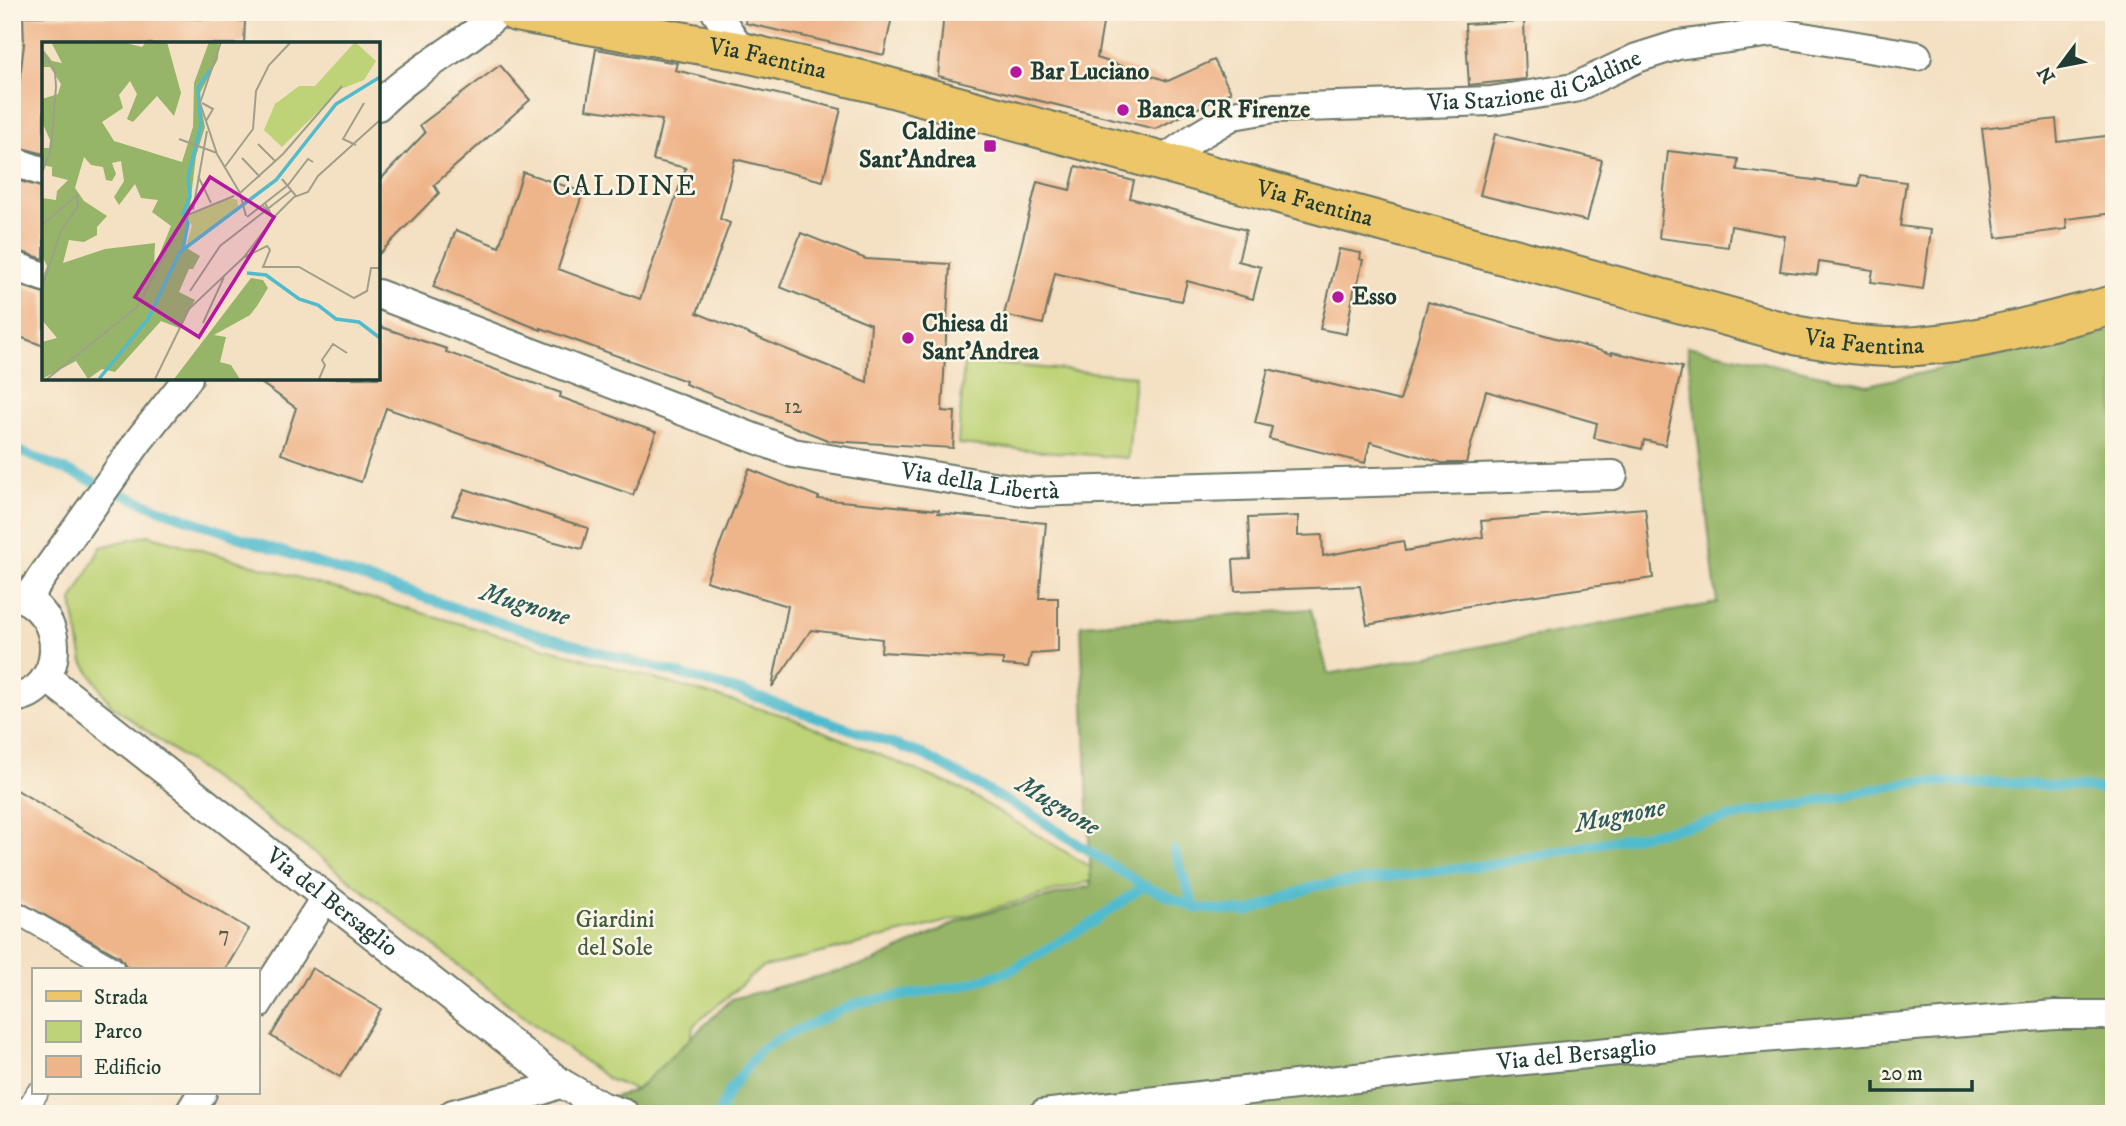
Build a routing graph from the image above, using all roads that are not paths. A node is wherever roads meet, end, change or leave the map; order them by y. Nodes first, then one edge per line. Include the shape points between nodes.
1 (499, 12) edge
2 (516, 12) edge
3 (716, 12) edge
4 (742, 52) junction
5 (1917, 55) dead end
6 (380, 104) edge
7 (12, 161) edge
8 (1162, 161) junction
9 (42, 171) edge
10 (12, 265) edge
11 (42, 276) edge
12 (380, 295) edge
13 (2114, 305) edge
14 (186, 380) edge
15 (1613, 475) dead end
16 (20, 596) edge
17 (46, 677) junction
18 (12, 698) edge
19 (325, 898) junction
20 (12, 910) edge
21 (113, 968) edge
22 (259, 1002) edge
23 (2114, 1015) edge
24 (561, 1083) junction
25 (36, 1094) edge
26 (201, 1094) edge
27 (24, 1114) edge
28 (189, 1114) edge
29 (453, 1114) edge
30 (625, 1114) edge
31 (1043, 1114) edge

1 - 6 street via 478,33
2 - 4 main road, Via Faentina
3 - 4 street
4 - 8 main road, Via Faentina
5 - 8 street, Via Stazione di Caldine via 1773,32 1706,41 1637,58 1574,88 1519,97 1274,108 1233,115
7 - 9 street
8 - 13 main road, Via Faentina via 1785,332 1844,344 1938,344
10 - 11 street
12 - 15 street, Via della Libertà via 793,453 1029,492
14 - 16 street via 78,529
16 - 17 street via 41,610 51,626 54,657
17 - 18 street
17 - 19 street, Via del Bersaglio
19 - 22 street
19 - 24 street, Via del Bersaglio
20 - 21 street
23 - 31 street, Via del Bersaglio via 2055,1015 1687,1045
24 - 29 street
24 - 30 street, Via del Bersaglio via 601,1107
25 - 27 street
26 - 28 street

